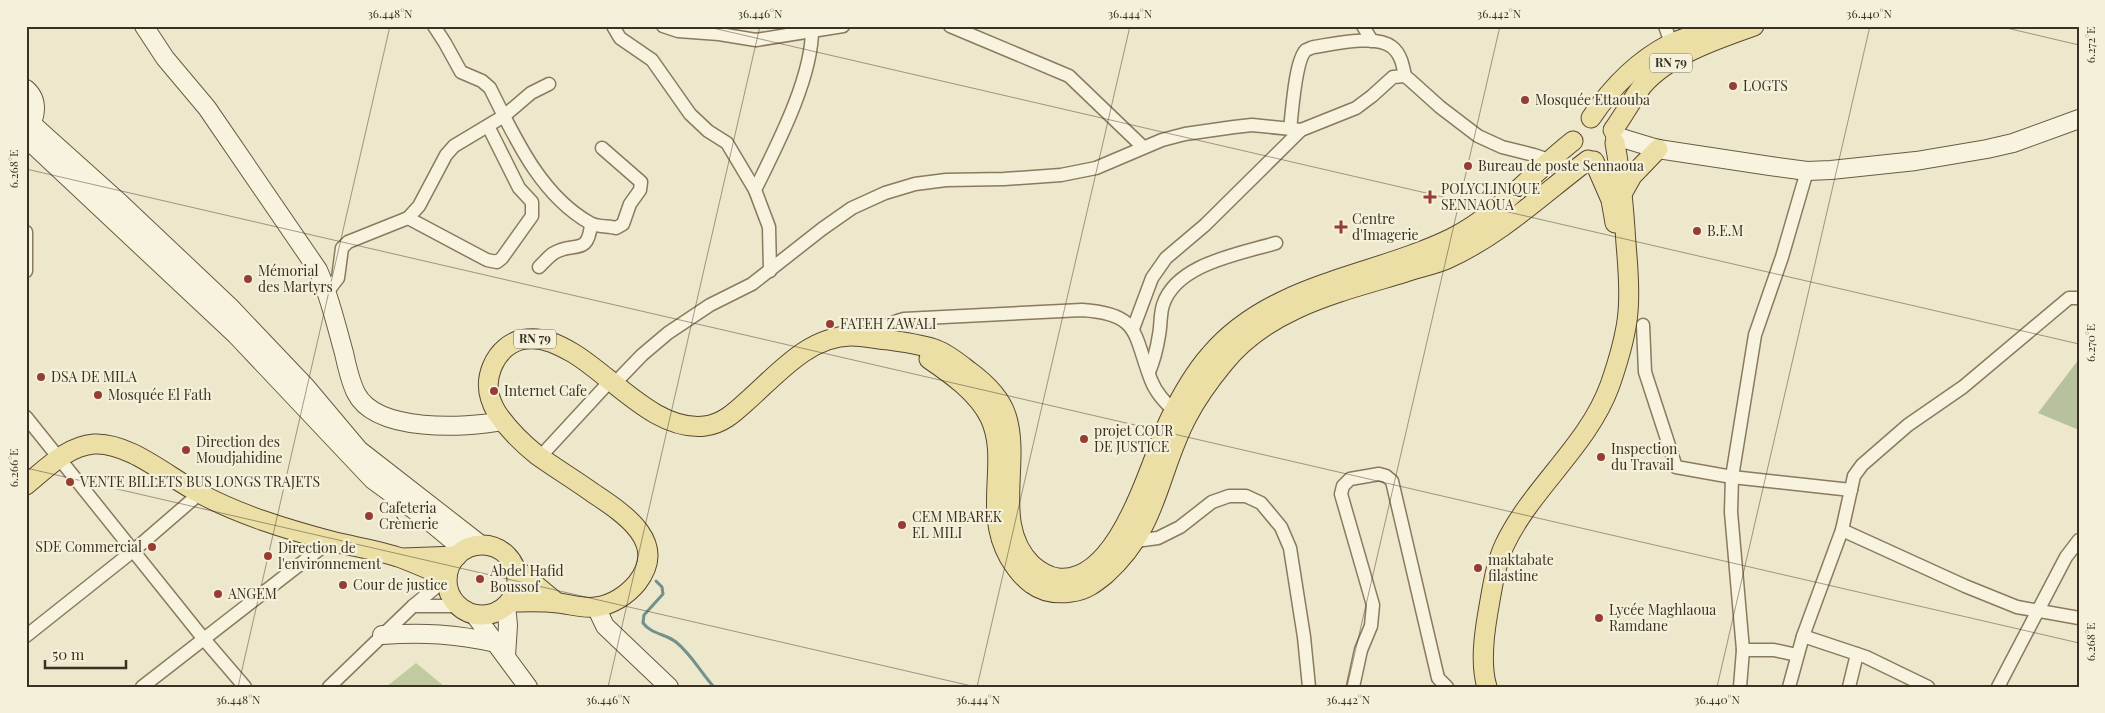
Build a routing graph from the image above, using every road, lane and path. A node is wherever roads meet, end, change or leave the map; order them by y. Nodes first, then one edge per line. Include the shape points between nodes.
1 (144, 26) edge
2 (434, 26) edge
3 (613, 26) edge
4 (663, 26) edge
5 (843, 26) edge
6 (950, 26) edge
7 (1363, 26) edge
8 (1718, 26) edge
9 (1754, 26) edge
10 (812, 30) junction
11 (1372, 41) junction
12 (1673, 42) edge
13 (1405, 76) junction
14 (549, 84) dead end
15 (26, 89) edge
16 (504, 116) junction
17 (1591, 118) junction
18 (2079, 118) edge
19 (488, 126) junction
20 (1295, 130) junction
21 (28, 131) edge
22 (1615, 136) junction
23 (1573, 142) junction
24 (602, 148) dead end
25 (1143, 148) junction
26 (1658, 149) junction
27 (1549, 160) junction
28 (1586, 163) junction
29 (1807, 171) junction
30 (755, 190) junction
31 (1623, 192) junction
32 (408, 218) junction
33 (591, 224) junction
34 (26, 232) edge
35 (1276, 243) dead end
36 (539, 267) dead end
37 (770, 271) junction
38 (26, 272) edge
39 (328, 291) junction
40 (2079, 298) edge
41 (1643, 325) dead end
42 (1133, 329) junction
43 (871, 338) junction
44 (915, 346) junction
45 (1149, 372) junction
46 (613, 382) junction
47 (1174, 411) junction
48 (26, 417) edge
49 (502, 420) junction
50 (540, 457) junction
51 (59, 458) junction
52 (1732, 477) junction
53 (29, 483) edge
54 (1851, 490) junction
55 (199, 494) junction
56 (1842, 530) junction
57 (2079, 540) edge
58 (330, 541) junction
59 (1135, 541) junction
60 (467, 550) junction
61 (134, 552) junction
62 (401, 558) junction
63 (514, 567) junction
64 (447, 577) junction
65 (556, 602) junction
66 (508, 604) junction
67 (413, 606) junction
68 (596, 607) junction
69 (467, 610) junction
70 (2036, 612) junction
71 (2079, 618) edge
72 (382, 635) junction
73 (26, 636) edge
74 (1804, 636) junction
75 (203, 638) junction
76 (501, 649) junction
77 (1743, 650) junction
78 (1858, 654) junction
79 (1797, 655) junction
80 (142, 687) edge
81 (245, 687) edge
82 (329, 687) edge
83 (528, 687) edge
84 (669, 687) edge
85 (1310, 687) edge
86 (1353, 687) edge
87 (1447, 687) edge
88 (1475, 687) edge
89 (1487, 687) edge
90 (1740, 687) edge
91 (1788, 687) edge
92 (1849, 687) edge
93 (1928, 687) edge
94 (1998, 687) edge

1 - 39 main road via 165,58 207,108 296,235
2 - 16 street via 461,72 490,88
3 - 30 street via 620,38 652,60 690,114 727,143
4 - 10 street via 756,40
5 - 10 street
6 - 25 street via 1069,76
7 - 11 street
8 - 12 main road
9 - 12 main road, RN 79 via 1694,49
10 - 30 street via 806,69 775,150
11 - 13 street via 1392,47 1402,62
11 - 20 street via 1306,50 1297,74
12 - 17 main road via 1636,67 1613,89
12 - 22 main road, RN 79 via 1659,69 1644,84
13 - 20 street via 1393,77 1356,108
13 - 27 street via 1478,136 1502,147
14 - 16 street via 531,93
15 - 21 main road via 35,102 35,113
16 - 19 street
16 - 33 street via 519,147 539,175
17 - 22 main road via 1604,120
17 - 23 main road via 1579,124
18 - 29 main road via 2013,143 1987,149 1867,167
19 - 32 street via 454,146 419,206
19 - 32 street via 519,188 532,202 532,216 502,258 497,262 487,260
20 - 25 street via 1234,127 1185,134
20 - 42 street via 1205,225 1166,258 1152,278
21 - 60 main road via 306,386 359,450
22 - 26 main road
22 - 28 main road via 1610,154
22 - 31 main road
23 - 27 main road, RN 79
23 - 28 main road
24 - 33 street via 638,178 640,190 630,204 623,224 616,228
25 - 37 street via 1096,168 1061,175 1004,180 946,180 915,184 885,193 852,208
26 - 29 main road
26 - 31 main road via 1636,171
27 - 28 street
27 - 47 main road, RN 79 via 1484,219 1456,236 1300,293 1256,316 1208,356
28 - 59 main road via 1485,239 1445,259 1319,299 1283,315 1253,335 1226,360 1186,418 1158,496
28 - 88 main road via 1611,200 1615,225 1616,305 1608,349 1597,388 1580,419 1494,539 1482,576 1474,635 1472,662
29 - 52 street via 1755,335
30 - 37 street via 769,227
31 - 89 main road via 1628,302 1621,349 1609,387 1593,420 1523,514 1503,547 1485,627
32 - 39 street via 348,242 342,248 338,278
33 - 36 street via 590,237 584,245 555,252
34 - 38 street
35 - 45 street via 1217,261 1188,273 1176,283 1163,306
37 - 46 street via 668,333
39 - 49 main road via 351,379 357,395 366,406 398,420 431,425 484,424
40 - 54 street via 2069,298 1963,387 1871,455 1854,476
41 - 52 street via 1645,372 1676,467
42 - 43 street via 1114,314 1082,310 904,319 889,323
42 - 45 street
43 - 44 main road, RN 79
43 - 46 main road, RN 79 via 850,336 822,342 799,356 718,424 701,427 664,420
44 - 47 main road, RN 79 via 935,349 950,358 980,381 998,401 1006,417 1010,446 1010,504 1015,535 1029,562 1042,573 1058,578 1076,576 1092,567 1125,528
44 - 59 main road via 957,379 989,416 997,447 998,532 1015,567 1031,584 1060,594 1078,592 1094,584
45 - 47 street via 1158,393
46 - 49 main road, RN 79 via 557,344 524,338 509,345 490,370 490,402
46 - 50 street
48 - 51 street
49 - 50 main road, RN 79
50 - 68 main road, RN 79 via 626,516 645,540 647,557 643,574 634,588 620,599
51 - 53 main road
51 - 55 main road via 77,448 111,445 130,452
51 - 61 street
52 - 54 street
52 - 77 street via 1731,512
54 - 56 street
55 - 58 main road via 247,514
55 - 61 street
56 - 70 street via 1989,596
56 - 74 street
57 - 70 street
58 - 62 main road
58 - 75 street
59 - 85 street via 1158,538 1180,527 1212,502 1229,496 1246,496 1260,503 1281,527 1290,548
60 - 62 main road
60 - 63 main road via 492,546 501,550
60 - 64 main road via 450,565
61 - 73 street
61 - 75 street
62 - 64 main road
63 - 65 main road
63 - 66 main road via 517,579
64 - 67 street
64 - 69 main road via 450,594
65 - 66 main road
65 - 68 main road, RN 79
66 - 69 main road via 491,614
66 - 76 main road via 508,625
67 - 69 street
67 - 72 street
68 - 84 main road via 605,626
69 - 76 main road
70 - 71 street
70 - 94 street
72 - 76 main road via 428,632 454,635
72 - 82 street
74 - 78 street
74 - 79 street
75 - 80 street
75 - 81 street
76 - 83 main road
77 - 79 street via 1774,650
77 - 90 street
78 - 92 street
78 - 93 street
79 - 91 street
86 - 87 street via 1361,650 1371,626 1373,605 1341,494 1343,486 1350,480 1379,474 1392,481 1438,678

